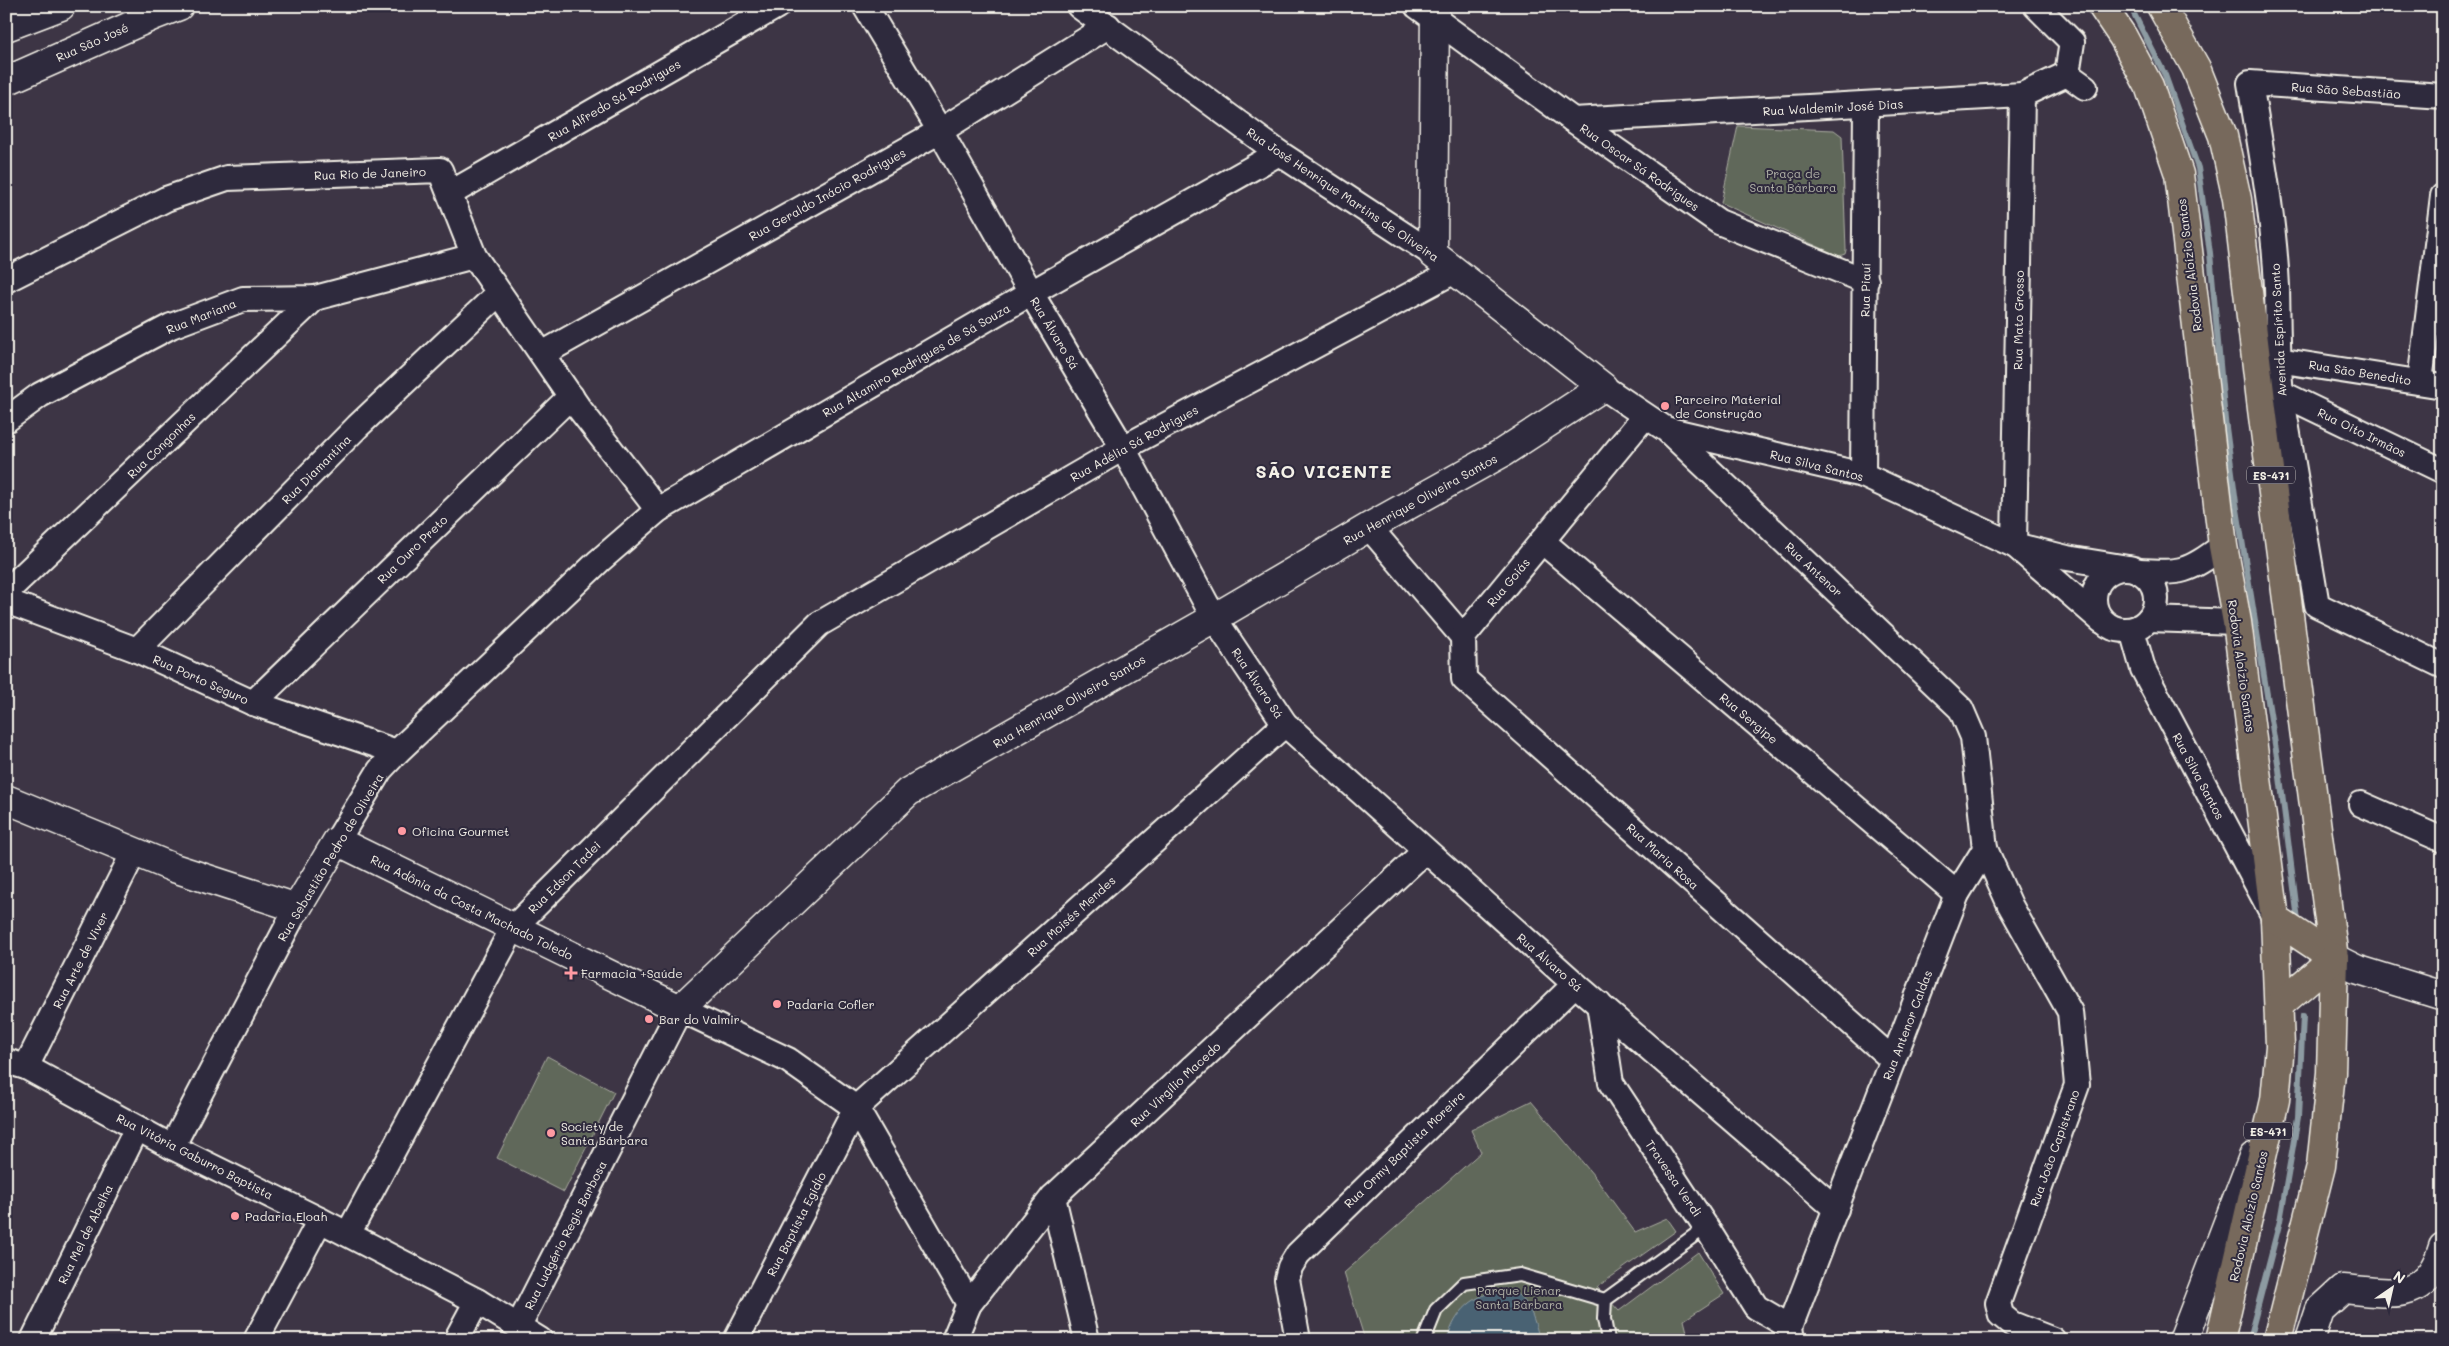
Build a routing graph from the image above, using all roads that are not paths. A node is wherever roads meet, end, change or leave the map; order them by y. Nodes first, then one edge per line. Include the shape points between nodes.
1 (61, 6) edge
2 (179, 6) edge
3 (777, 6) edge
4 (865, 6) edge
5 (1079, 6) edge
6 (2036, 6) edge
7 (2102, 6) edge
8 (2161, 6) edge
9 (1429, 10) edge
10 (1108, 26) junction
11 (6, 27) edge
12 (6, 81) edge
13 (2250, 83) joint
14 (2022, 96) junction
15 (2443, 96) edge
16 (1866, 106) junction
17 (1572, 120) junction
18 (940, 131) junction
19 (1280, 153) junction
20 (451, 193) junction
21 (2443, 196) edge
22 (1433, 254) junction
23 (474, 256) junction
24 (1453, 272) junction
25 (6, 280) edge
26 (1866, 281) junction
27 (498, 292) junction
28 (1030, 293) junction
29 (315, 298) junction
30 (542, 354) junction
31 (2277, 360) junction
32 (2432, 384) edge
33 (1603, 386) junction
34 (2281, 393) junction
35 (571, 396) junction
36 (1645, 416) junction
37 (6, 420) edge
38 (1667, 430) junction
39 (1123, 448) junction
40 (2443, 471) edge
41 (1863, 475) junction
42 (658, 510) junction
43 (1369, 527) junction
44 (1542, 541) junction
45 (2014, 545) junction
46 (2223, 546) junction
47 (2133, 570) junction
48 (6, 592) edge
49 (6, 601) edge
50 (1214, 618) junction
51 (2103, 622) junction
52 (2237, 622) junction
53 (819, 624) joint
54 (2141, 624) junction
55 (1463, 637) junction
56 (137, 650) junction
57 (2443, 666) edge
58 (253, 703) junction
59 (1285, 724) junction
60 (397, 752) junction
61 (6, 799) edge
62 (2361, 804) dead end
63 (2443, 840) edge
64 (337, 841) junction
65 (1985, 849) junction
66 (1425, 851) junction
67 (134, 852) junction
68 (1957, 894) junction
69 (297, 908) junction
70 (2275, 919) junction
71 (513, 928) junction
72 (2334, 958) junction
73 (1575, 984) junction
74 (2443, 996) edge
75 (1599, 1004) junction
76 (2279, 1005) junction
77 (680, 1009) junction
78 (1893, 1060) junction
79 (16, 1064) edge
80 (2275, 1100) junction
81 (856, 1108) junction
82 (137, 1128) junction
83 (172, 1147) junction
84 (1053, 1197) junction
85 (1836, 1209) junction
86 (320, 1220) junction
87 (1706, 1227) junction
88 (348, 1234) junction
89 (2443, 1247) edge
90 (1605, 1300) junction
91 (477, 1301) junction
92 (969, 1304) junction
93 (518, 1327) junction
94 (1791, 1333) edge
95 (33, 1340) edge
96 (256, 1340) edge
97 (456, 1340) edge
98 (540, 1340) edge
99 (736, 1340) edge
100 (954, 1340) edge
101 (1088, 1340) edge
102 (1298, 1340) edge
103 (1424, 1340) edge
104 (1608, 1340) edge
105 (2053, 1340) edge
106 (2184, 1340) edge
107 (2220, 1340) edge
108 (2277, 1340) edge
109 (2310, 1340) edge

1 - 11 street
2 - 12 street, Rua São José
3 - 20 street, Rua Alfredo Sá Rodrigues
4 - 18 street, Rua Álvaro Sá
5 - 10 street, Rua José Henrique Martins de Oliveira
6 - 14 street, Rua Waldemir José Dias via 2072,42 2076,81
7 - 46 main road, Rodovia Aloízio Santos / ES-471 via 2149,86 2179,174
8 - 72 main road, ES-471 via 2196,68 2223,136 2237,198
9 - 17 street, Rua Oscar Sá Rodrigues
9 - 22 street
10 - 18 street, Rua Geraldo Inácio Rodrigues
10 - 19 street, Rua José Henrique Martins de Oliveira
13 - 15 street, Rua São Sebastião
13 - 31 street, Avenida Espírito Santo via 2268,190 2277,286
14 - 16 street, Rua Waldemir José Dias
14 - 45 street, Rua Mato Grosso
16 - 17 street, Rua Waldemir José Dias
16 - 26 street, Rua Piauí
17 - 26 street, Rua Oscar Sá Rodrigues via 1720,222
18 - 28 street, Rua Álvaro Sá
18 - 30 street, Rua Geraldo Inácio Rodrigues
19 - 22 street, Rua José Henrique Martins de Oliveira
19 - 28 street, Rua Altamiro Rodrigues de Sá Souza
20 - 23 street, Rua Rio de Janeiro
20 - 25 street, Rua Rio de Janeiro via 440,170 227,178 166,199
21 - 32 street
22 - 24 street, Rua José Henrique Martins de Oliveira
23 - 27 street, Rua Rio de Janeiro
23 - 29 street, Rua Mariana
24 - 33 street, Rua José Henrique Martins de Oliveira
24 - 39 street, Rua Adélia Sá Rodrigues
26 - 41 street, Rua Piauí
27 - 30 street, Rua Rio de Janeiro
27 - 56 street, Rua Diamantina via 358,426
28 - 39 street, Rua Álvaro Sá
28 - 42 street, Rua Altamiro Rodrigues de Sá Souza
29 - 37 street, Rua Mariana via 242,299 171,326 40,395
29 - 48 street, Rua Congonhas
30 - 35 street, Rua Rio de Janeiro
31 - 32 street, Rua São Benedito
31 - 34 street, Avenida Espírito Santo
33 - 36 street
33 - 43 street, Rua Henrique Oliveira Santos via 1502,453
34 - 40 street, Rua Oito Irmãos
34 - 57 street, Avenida Espírito Santo via 2317,605
35 - 42 street, Rua Rio de Janeiro
35 - 58 street, Rua Ouro Preto
36 - 38 street
36 - 44 street, Rua Goiás
38 - 41 street, Rua Silva Santos
38 - 65 street, Rua Antenor via 1961,709 1974,737
39 - 50 street, Rua Álvaro Sá
39 - 53 street, Rua Adélia Sá Rodrigues
41 - 45 street, Rua Silva Santos
42 - 60 street, Rua Sebastião Pedro de Oliveira via 599,561
43 - 50 street, Rua Henrique Oliveira Santos
43 - 55 street
44 - 55 street, Rua Goiás
44 - 68 street, Rua Sergipe
45 - 47 street, Rua Silva Santos
45 - 51 street, Rua Silva Santos
46 - 47 street, Rua Silva Santos via 2196,565 2176,573
46 - 52 main road, Rodovia Aloízio Santos / ES-471
47 - 51 street via 2110,572 2097,586 2094,605
47 - 54 street via 2152,583 2156,592 2154,611
49 - 56 street, Rua Porto Seguro
50 - 59 street, Rua Álvaro Sá
50 - 77 street, Rua Henrique Oliveira Santos via 908,792
51 - 54 street via 2122,631
52 - 54 street
52 - 70 main road, Rodovia Aloízio Santos / ES-471
53 - 71 street, Rua Edson Tadei
54 - 70 street, Rua Silva Santos via 2143,669
55 - 78 street, Rua Maria Rosa via 1464,679
56 - 58 street, Rua Porto Seguro
58 - 60 street, Rua Porto Seguro
59 - 66 street, Rua Álvaro Sá
59 - 81 street, Rua Moisés Mendes
60 - 64 street, Rua Sebastião Pedro de Oliveira via 380,770
61 - 67 street
62 - 63 street
64 - 69 street, Rua Sebastião Pedro de Oliveira
64 - 71 street, Rua Adônia da Costa Machado Toledo
65 - 68 street, Rua Antenor Caldas
65 - 105 street, Rua João Capistrano via 2010,906 2070,1012 2077,1084 1998,1303 2001,1315 2012,1324
66 - 73 street, Rua Álvaro Sá
66 - 84 street, Rua Virgílio Macedo
67 - 69 street
67 - 79 street, Rua Arte de Viver
68 - 78 street, Rua Antenor Caldas
69 - 83 street, Rua Sebastião Pedro de Oliveira
70 - 72 main road
70 - 76 main road, Rodovia Aloízio Santos / ES-471
71 - 77 street, Rua Adônia da Costa Machado Toledo
71 - 88 street, Rua Edson Tadei
72 - 74 street via 2356,969
72 - 76 main road
72 - 108 main road, ES-471 via 2331,1073 2321,1166
73 - 75 street, Rua Álvaro Sá
73 - 102 street, Rua Ormy Baptista Moreira via 1298,1254 1287,1279
75 - 85 street, Rua Álvaro Sá
75 - 87 street, Travessa Verdi via 1611,1083
76 - 80 main road, Rodovia Aloízio Santos / ES-471 via 2280,1046
77 - 81 street, Rua Adônia da Costa Machado Toledo via 788,1060
77 - 93 street, Rua Ludgério Regis Barbosa
78 - 85 street, Rua Antenor Caldas
79 - 82 street, Rua Vitória Gaburro Baptista
80 - 106 street
80 - 107 main road, Rodovia Aloízio Santos / ES-471
81 - 92 street, Rua Adônia da Costa Machado Toledo
81 - 99 street, Rua Baptista Egidio
82 - 83 street, Rua Vitória Gaburro Baptista
82 - 95 street, Rua Mel de Abelha
83 - 86 street, Rua Vitória Gaburro Baptista
84 - 92 street, Rua Virgílio Macedo
84 - 101 street
85 - 94 street, Rua Antenor Caldas
86 - 88 street, Rua Vitória Gaburro Baptista
86 - 96 street
87 - 90 lane
87 - 94 street, Travessa Verdi via 1756,1307
88 - 91 street, Rua Vitória Gaburro Baptista
89 - 109 street via 2425,1282 2400,1294 2343,1289 2320,1310
90 - 103 lane via 1520,1275 1464,1283 1436,1310
90 - 104 lane
91 - 93 street, Rua Vitória Gaburro Baptista
91 - 97 street
92 - 100 street, Rua Virgílio Macedo
93 - 98 street, Rua Vitória Gaburro Baptista

